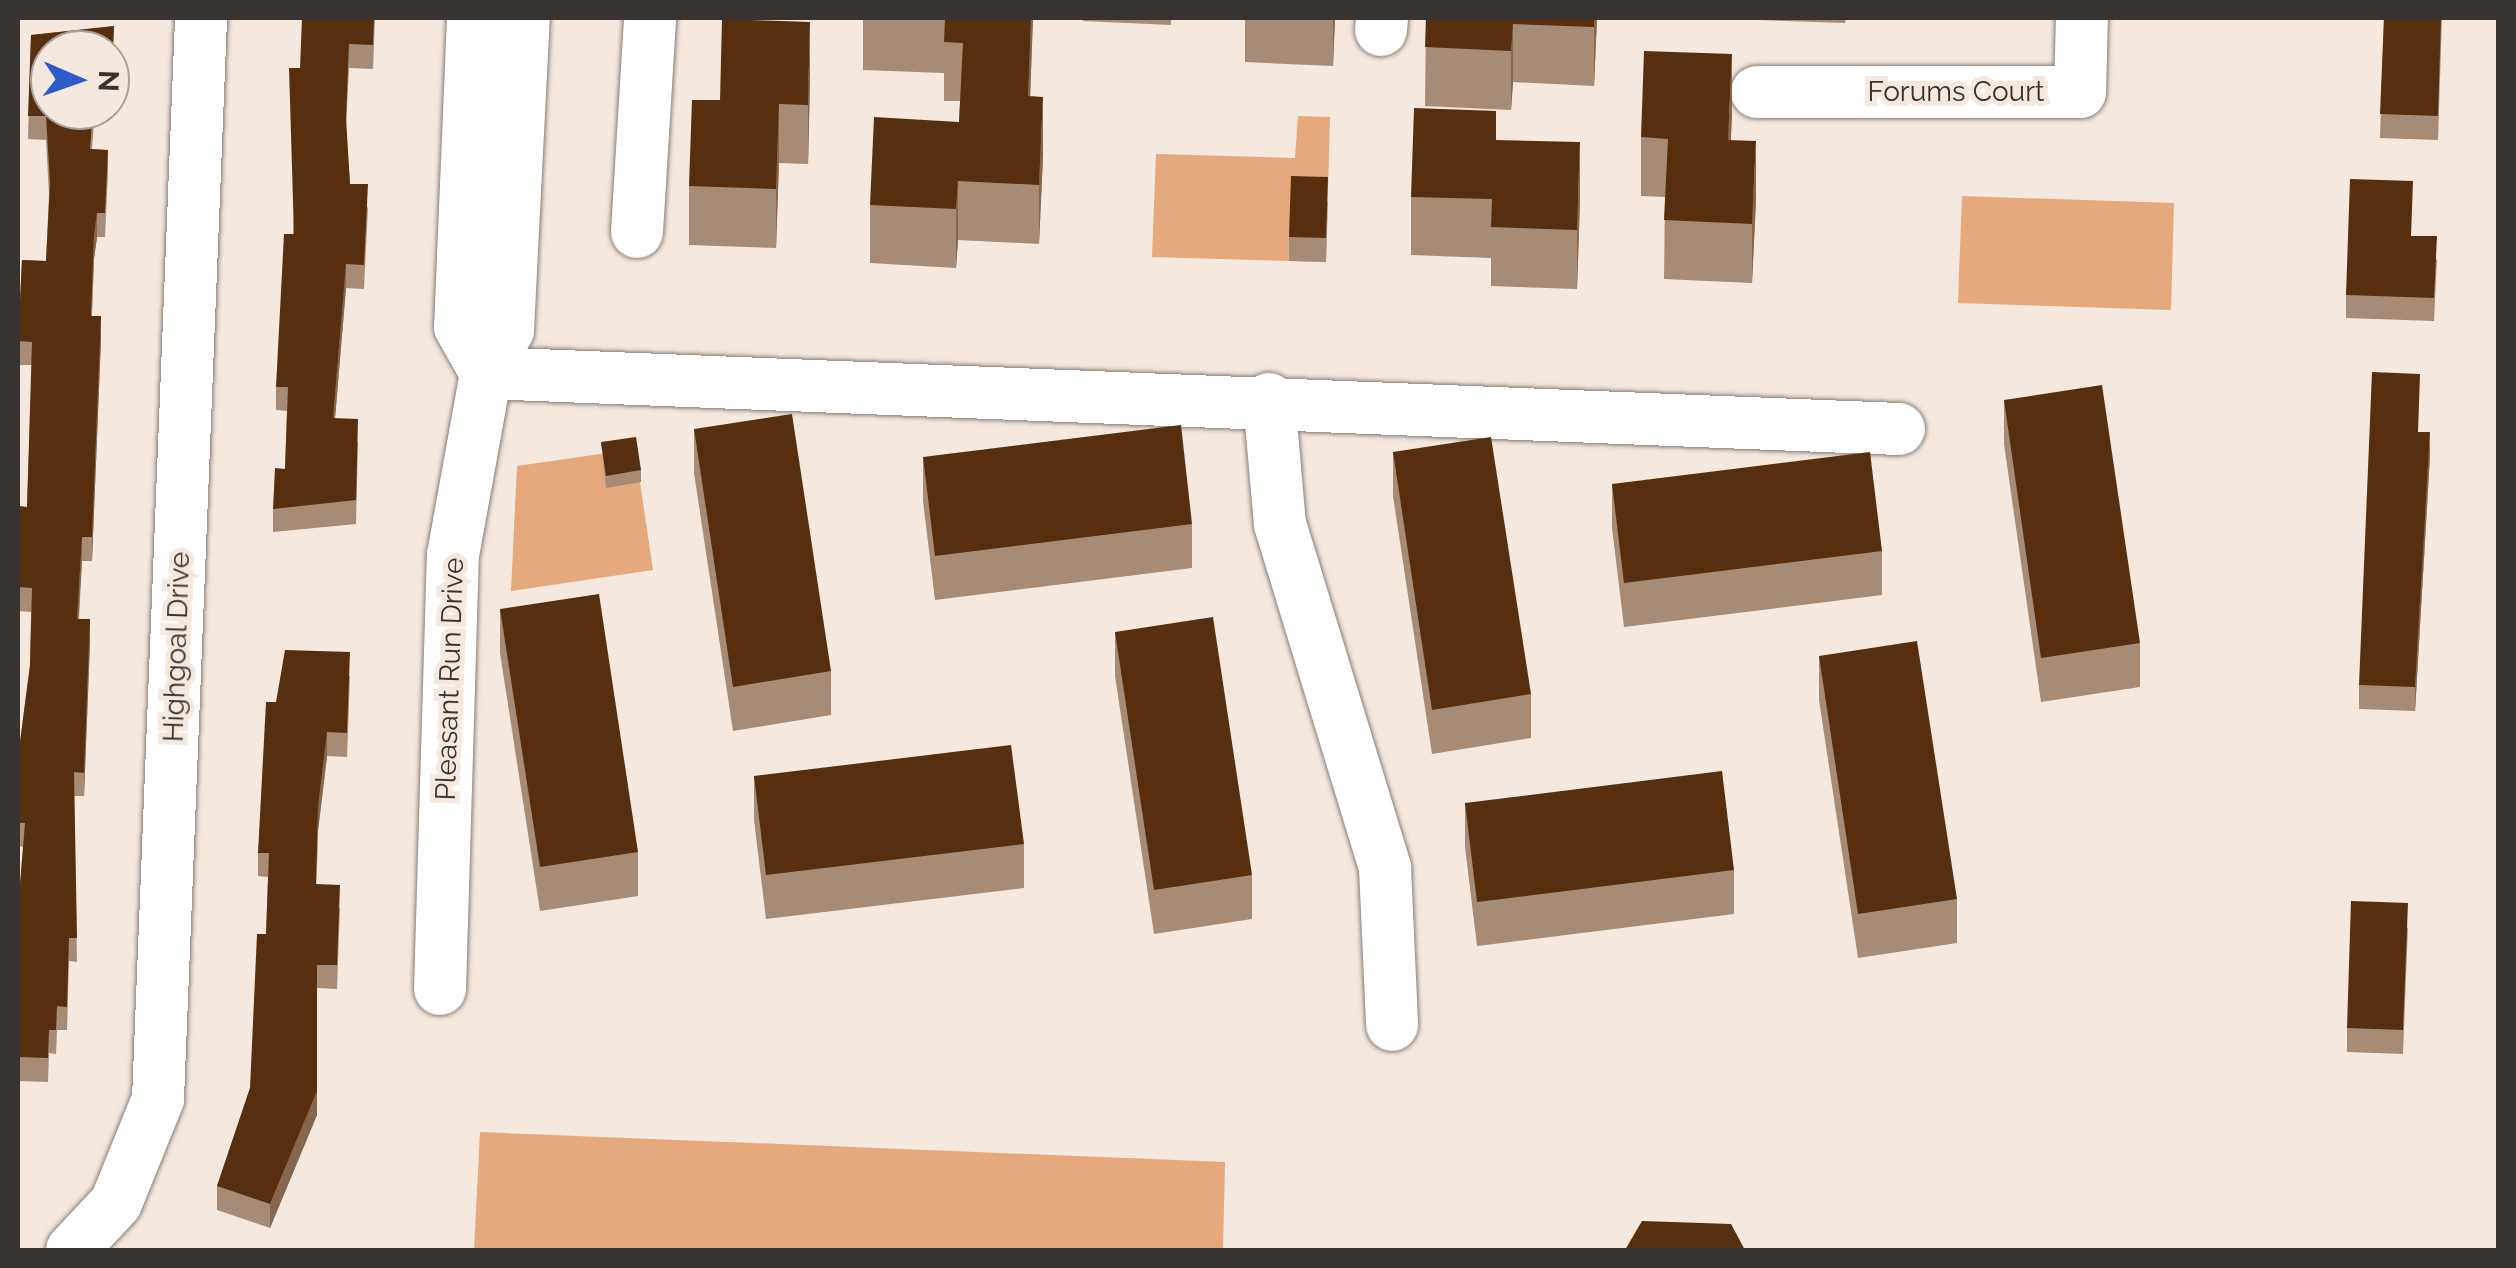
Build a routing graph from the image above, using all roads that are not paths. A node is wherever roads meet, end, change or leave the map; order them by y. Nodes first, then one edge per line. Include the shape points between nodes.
1 (201, 18) edge
2 (473, 18) edge
3 (524, 18) edge
4 (650, 18) edge
5 (2082, 18) edge
6 (1757, 92) dead end
7 (636, 232) dead end
8 (486, 373) junction
9 (1268, 399) junction
10 (1899, 429) dead end
11 (440, 989) dead end
12 (1392, 1025) dead end
13 (72, 1250) edge

1 - 13 street, Highgoal Drive via 158,1099 125,1187
2 - 8 street via 460,328
3 - 8 street, Pleasant Run Drive via 508,330
4 - 7 street
5 - 6 street, Forums Court via 2080,92
8 - 9 street
8 - 11 street, Pleasant Run Drive via 453,555
9 - 10 street
9 - 12 street via 1280,524 1385,868

